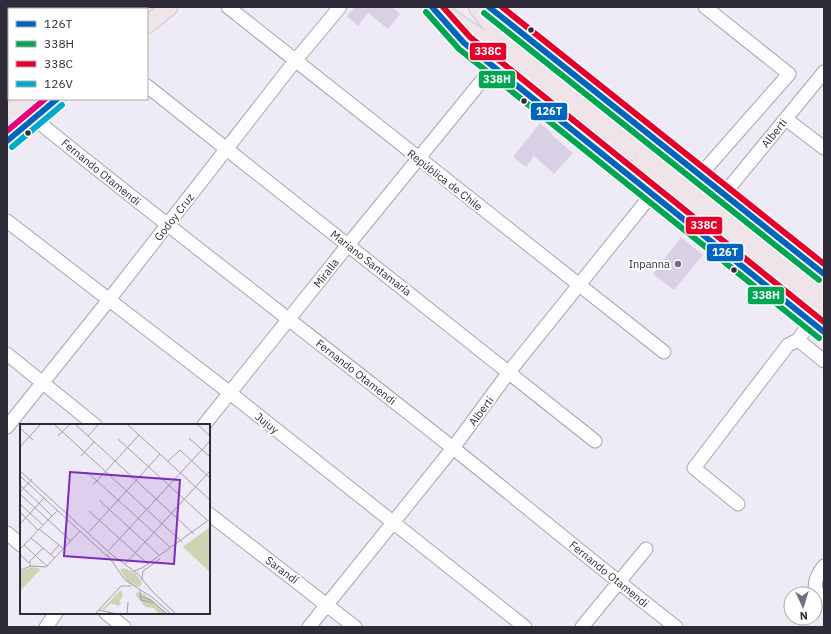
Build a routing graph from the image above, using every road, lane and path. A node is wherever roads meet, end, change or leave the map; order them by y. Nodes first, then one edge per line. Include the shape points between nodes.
1 (169, 7) edge
2 (228, 7) edge
3 (340, 7) edge
4 (434, 7) edge
5 (477, 7) edge
6 (489, 7) edge
7 (705, 7) edge
8 (148, 24) edge
9 (295, 61) junction
10 (494, 67) junction
11 (824, 72) edge
12 (148, 87) edge
13 (26, 100) edge
14 (57, 100) edge
15 (9, 112) edge
16 (35, 118) junction
17 (786, 119) junction
18 (7, 141) edge
19 (648, 141) dead end
20 (824, 148) edge
21 (226, 150) junction
22 (418, 159) junction
23 (627, 167) dead end
24 (701, 174) junction
25 (652, 194) junction
26 (724, 194) junction
27 (7, 221) edge
28 (167, 226) junction
29 (348, 245) junction
30 (824, 274) edge
31 (579, 285) junction
32 (824, 294) edge
33 (108, 301) junction
34 (817, 317) edge
35 (289, 320) junction
36 (824, 332) edge
37 (798, 340) junction
38 (664, 352) dead end
39 (7, 354) edge
40 (824, 361) edge
41 (509, 372) junction
42 (42, 382) junction
43 (230, 393) junction
44 (94, 424) edge
45 (205, 424) edge
46 (7, 427) edge
47 (595, 441) dead end
48 (453, 448) junction
49 (738, 504) dead end
50 (210, 515) edge
51 (392, 522) junction
52 (7, 533) edge
53 (20, 543) edge
54 (646, 549) dead end
55 (824, 566) edge
56 (618, 582) junction
57 (824, 599) edge
58 (326, 604) junction
59 (55, 614) edge
60 (107, 614) edge
61 (46, 627) edge
62 (124, 627) edge
63 (309, 627) edge
64 (355, 627) edge
65 (525, 627) edge
66 (582, 627) edge
67 (676, 627) edge

1 - 8 main road
2 - 9 street, República de Chile
3 - 9 street, Godoy Cruz
4 - 10 street via 464,43
4 - 34 main road via 479,37
5 - 32 main road via 493,27
6 - 24 street
7 - 24 street via 789,74
9 - 21 street, Godoy Cruz
9 - 22 street, República de Chile
10 - 22 street, Miralla
10 - 25 street
11 - 17 street, Alberti
12 - 21 street, Mariano Santamaría
13 - 15 main road
14 - 16 main road
16 - 18 main road
16 - 28 street, Fernando Otamendi
17 - 20 street
17 - 26 street, Alberti
19 - 23 path, bridge
21 - 28 street, Godoy Cruz
21 - 29 street, Mariano Santamaría
22 - 29 street, Miralla
22 - 31 street, República de Chile
24 - 26 street
25 - 31 street, Alberti
25 - 34 street
26 - 30 street
27 - 33 street, Jujuy
28 - 33 street, Godoy Cruz
28 - 35 street, Fernando Otamendi
29 - 35 street, Miralla
29 - 41 street, Mariano Santamaría
31 - 38 street, República de Chile
31 - 41 street, Alberti
33 - 42 street, Godoy Cruz
33 - 43 street, Jujuy
34 - 36 street
34 - 37 street
35 - 43 street, Miralla
35 - 48 street, Fernando Otamendi
37 - 40 street
37 - 49 street via 788,345 694,468
39 - 42 street
41 - 47 street, Mariano Santamaría
41 - 48 street, Alberti
42 - 44 street
42 - 46 street, Godoy Cruz
43 - 45 street, Miralla
43 - 51 street, Jujuy
48 - 51 street, Alberti
48 - 56 street, Fernando Otamendi
50 - 58 street, Sarandí
51 - 58 street, Alberti
51 - 65 street, Jujuy
52 - 53 street
54 - 56 street
55 - 57 street via 815,582 818,596
56 - 66 street
56 - 67 street, Fernando Otamendi
58 - 63 street, Alberti
58 - 64 street, Sarandí
59 - 61 street
60 - 62 street

